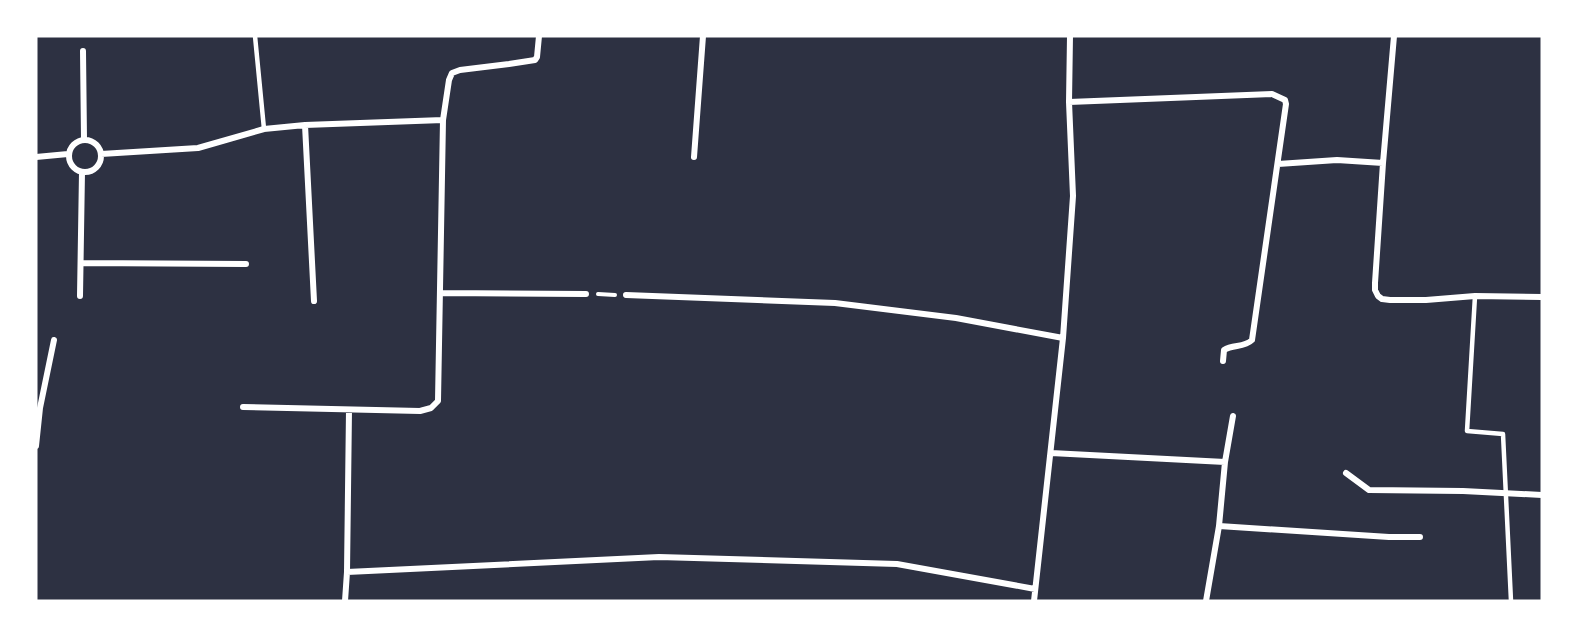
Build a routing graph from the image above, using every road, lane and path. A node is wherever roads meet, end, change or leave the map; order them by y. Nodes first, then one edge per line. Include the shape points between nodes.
1 (255, 36) edge
2 (539, 36) edge
3 (703, 36) edge
4 (1070, 36) edge
5 (1394, 36) edge
6 (83, 51) dead end
7 (1068, 102) junction
8 (443, 120) junction
9 (305, 125) junction
10 (264, 129) junction
11 (84, 139) junction
12 (68, 154) junction
13 (101, 154) junction
14 (36, 157) edge
15 (694, 157) dead end
16 (1383, 163) junction
17 (1278, 164) junction
18 (82, 172) junction
19 (81, 263) junction
20 (246, 264) dead end
21 (441, 293) junction
22 (586, 294) joint
23 (626, 295) joint
24 (80, 296) dead end
25 (1475, 296) junction
26 (1542, 297) edge
27 (314, 301) dead end
28 (1063, 338) junction
29 (54, 340) dead end
30 (1223, 361) dead end
31 (243, 407) dead end
32 (349, 410) junction
33 (1233, 416) dead end
34 (36, 446) edge
35 (1051, 453) junction
36 (1226, 462) junction
37 (1346, 473) dead end
38 (1506, 494) junction
39 (1542, 495) edge
40 (1219, 526) junction
41 (1420, 537) dead end
42 (347, 572) junction
43 (1035, 589) junction
44 (345, 601) edge
45 (1034, 601) edge
46 (1206, 601) edge
47 (1511, 601) edge

1 - 10 lane
2 - 8 street via 535,60 452,73
3 - 15 street
4 - 7 street
5 - 16 street
6 - 11 street
7 - 17 street via 1272,94 1286,104
7 - 28 street via 1072,196
8 - 9 street
8 - 21 street
9 - 10 street
9 - 27 street
10 - 13 street via 198,148
11 - 12 street via 73,144
11 - 13 street via 92,140
12 - 14 street
12 - 18 street via 72,166
13 - 18 street via 94,170
16 - 17 street via 1337,160
16 - 25 street via 1375,283 1378,296 1390,300
17 - 30 street via 1252,340 1224,350
18 - 19 street
19 - 20 street
19 - 24 street
21 - 22 street
21 - 32 street via 438,401 420,411
22 - 23 path
23 - 28 street via 835,303 956,318
25 - 26 street
25 - 38 lane via 1467,431 1503,434
28 - 35 street
29 - 34 street
31 - 32 street
32 - 42 street
33 - 36 street
35 - 36 street
35 - 43 street
36 - 40 street
37 - 38 street via 1369,490
38 - 39 street
38 - 47 lane
40 - 41 street
40 - 46 street
42 - 43 street via 660,556 897,564
42 - 44 street
43 - 45 street

